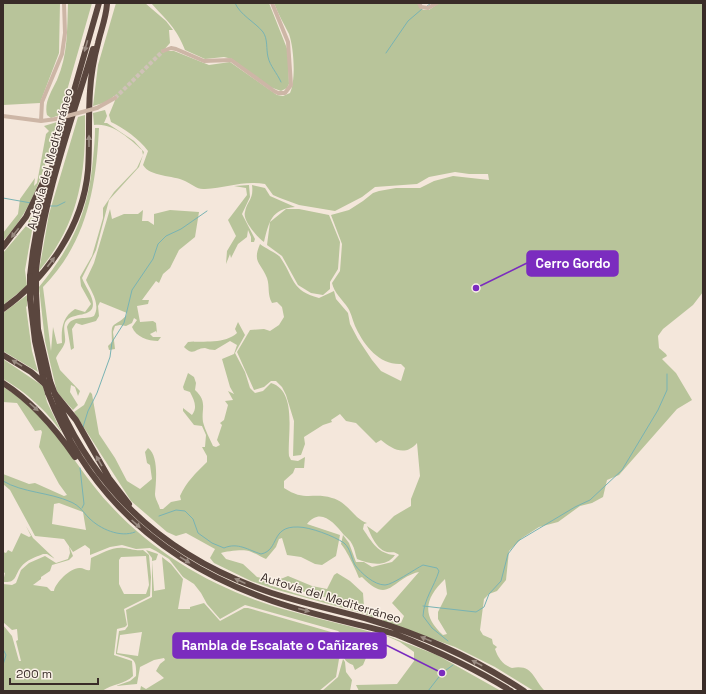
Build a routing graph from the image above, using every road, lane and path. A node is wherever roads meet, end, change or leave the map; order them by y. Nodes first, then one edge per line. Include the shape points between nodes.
1 (64, 3) edge
2 (99, 3) edge
3 (272, 3) edge
4 (419, 3) edge
5 (437, 3) edge
6 (108, 4) edge
7 (163, 51) dead end
8 (76, 81) junction
9 (115, 98) tunnel mouth
10 (42, 109) junction
11 (3, 116) edge
12 (32, 120) junction
13 (50, 120) junction
14 (41, 121) junction
15 (3, 247) edge
16 (3, 309) edge
17 (3, 355) edge
18 (3, 384) edge
19 (111, 499) junction
20 (128, 505) junction
21 (370, 624) junction
22 (460, 658) junction
23 (511, 691) edge
24 (524, 691) edge

1 - 10 street via 65,33 62,54 42,102
2 -> 8 highway, Autovía del Mediterráneo
3 - 7 street via 290,50 291,85 285,92 274,91 231,60 204,61 176,49
4 - 5 street via 421,7 428,8
16 -> 6 highway via 30,286 53,260 70,232 78,212 88,172 93,66
6 - 20 highway, Autovía del Mediterráneo, bridge via 42,224 36,293 38,329 50,381 59,405 88,459 108,487
8 -> 15 highway via 40,191 26,217
8 - 19 highway, Autovía del Mediterráneo, bridge via 38,221 30,276 30,300 35,341 48,393 73,446
9 - 13 street, bridge via 97,108
10 - 12 street via 37,118
10 - 13 street
10 - 14 street
11 - 12 street
12 - 14 street
13 - 14 street
20 -> 17 highway via 60,398 31,372
18 -> 19 highway via 30,403 51,424 96,485
19 -> 21 highway, Autovía del Mediterráneo via 153,538 186,561 236,588 285,605
21 -> 20 highway, Autovía del Mediterráneo via 266,591 204,563 162,535
21 - 22 highway, Autovía del Mediterráneo via 417,636
22 - 23 highway, Autovía del Mediterráneo
24 -> 22 highway, Autovía del Mediterráneo

